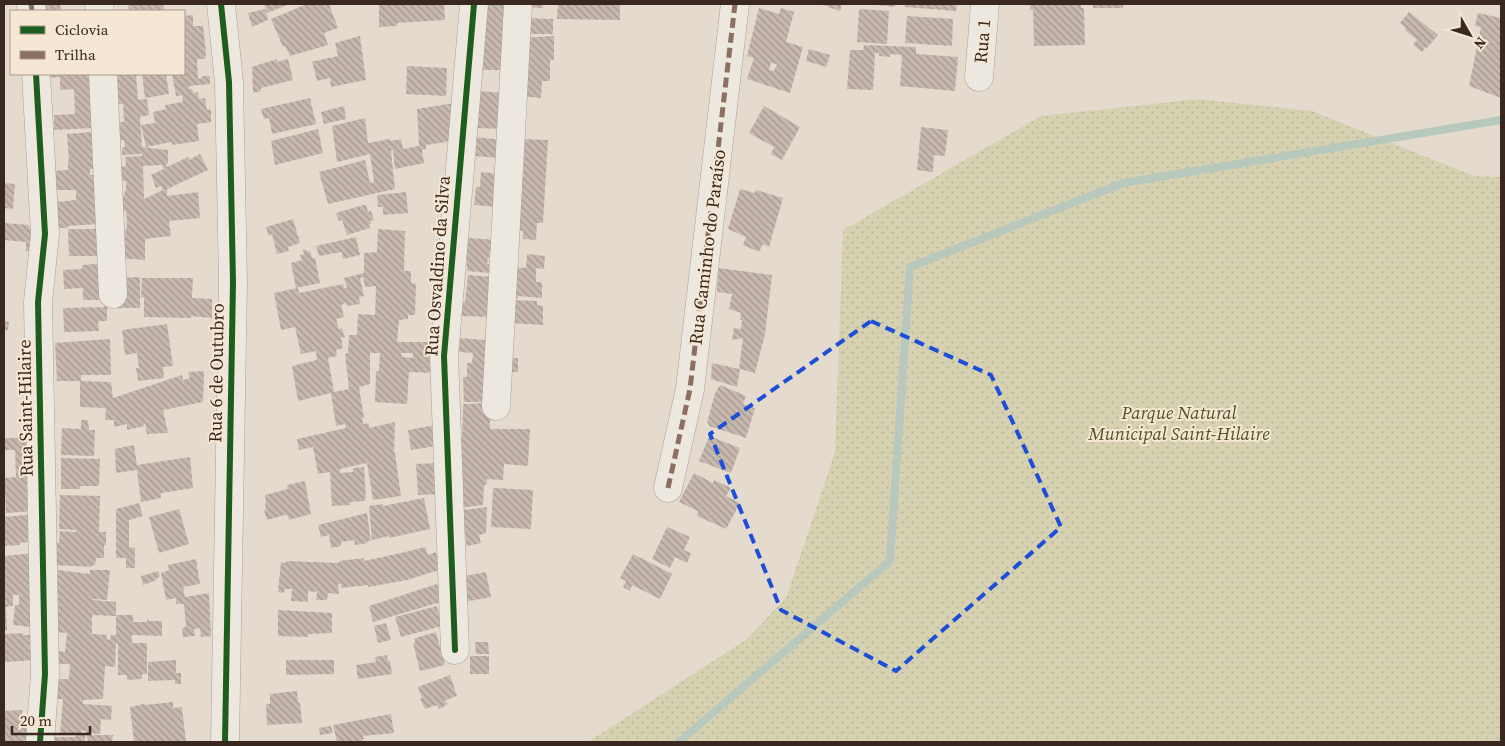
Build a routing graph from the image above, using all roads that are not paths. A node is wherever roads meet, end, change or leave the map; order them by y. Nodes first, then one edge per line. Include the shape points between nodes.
1 (222, 4) edge
2 (474, 4) edge
3 (518, 4) edge
4 (735, 4) edge
5 (985, 4) edge
6 (36, 75) edge
7 (103, 75) edge
8 (979, 77) dead end
9 (113, 294) dead end
10 (496, 406) dead end
11 (668, 488) dead end
12 (455, 650) dead end
13 (40, 742) edge
14 (225, 742) edge

1 - 14 street, Rua 6 de Outubro via 229,82 233,282
2 - 12 street, Rua Osvaldino da Silva via 444,356
3 - 10 street
4 - 11 street, Rua Caminho do Paraíso via 690,389
5 - 8 street, Rua 1
6 - 13 street, Rua Saint-Hilaire via 45,234 38,302 45,674
7 - 9 street

